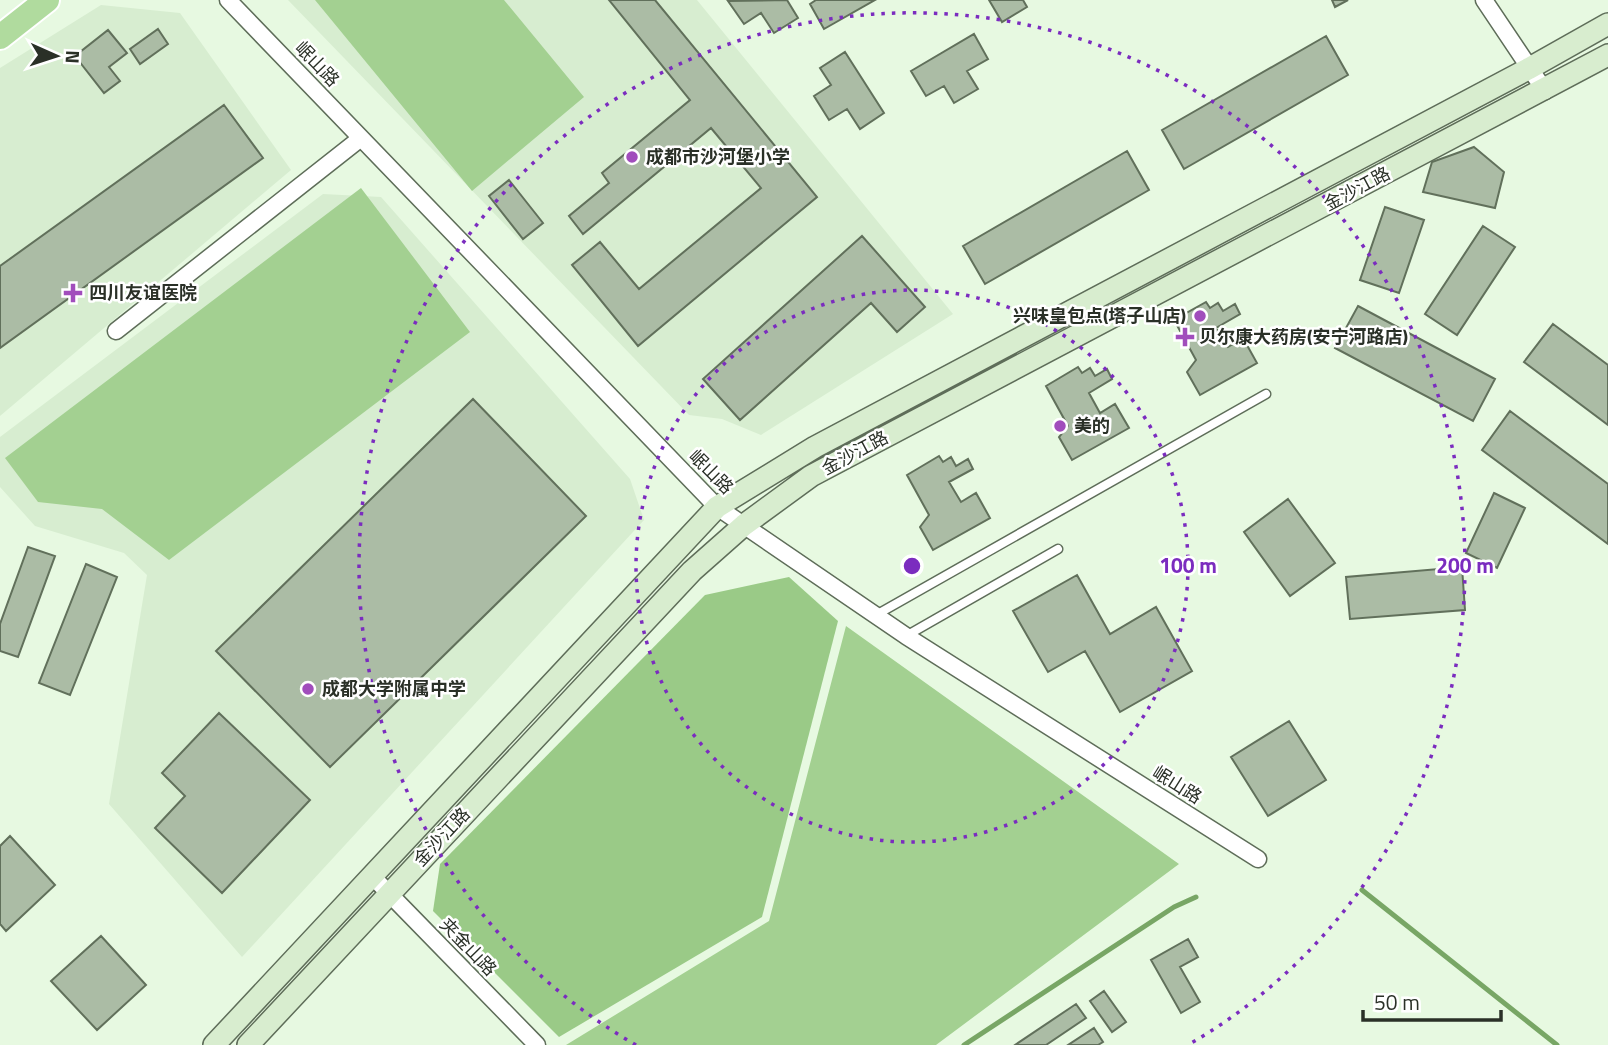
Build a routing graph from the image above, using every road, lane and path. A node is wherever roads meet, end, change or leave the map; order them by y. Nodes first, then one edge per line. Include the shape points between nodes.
1 (47, 0) edge
2 (228, 0) edge
3 (1484, 0) edge
4 (1608, 24) edge
5 (0, 37) edge
6 (1608, 55) edge
7 (1528, 69) junction
8 (1545, 90) junction
9 (361, 138) junction
10 (116, 331) dead end
11 (1266, 394) dead end
12 (717, 507) junction
13 (744, 525) junction
14 (1058, 549) dead end
15 (876, 615) junction
16 (906, 636) junction
17 (1258, 859) dead end
18 (372, 876) junction
19 (389, 893) junction
20 (214, 1045) edge
21 (248, 1045) edge
22 (537, 1045) edge

1 - 5 main road
2 - 9 street, 岷山路
3 - 7 street
4 - 7 street
6 - 8 street, 金沙江路
7 - 8 street
7 - 12 street via 815,447
8 - 13 street, 金沙江路 via 811,476
9 - 10 street
9 - 12 street, 岷山路
11 - 15 lane
12 - 13 street, 岷山路
12 - 18 street
13 - 15 street, 岷山路
13 - 19 street, 金沙江路 via 692,570
14 - 16 lane
15 - 16 street, 岷山路
16 - 17 street, 岷山路
18 - 19 street, 夹金山路
18 - 20 street
19 - 21 street, 金沙江路
19 - 22 street, 夹金山路

